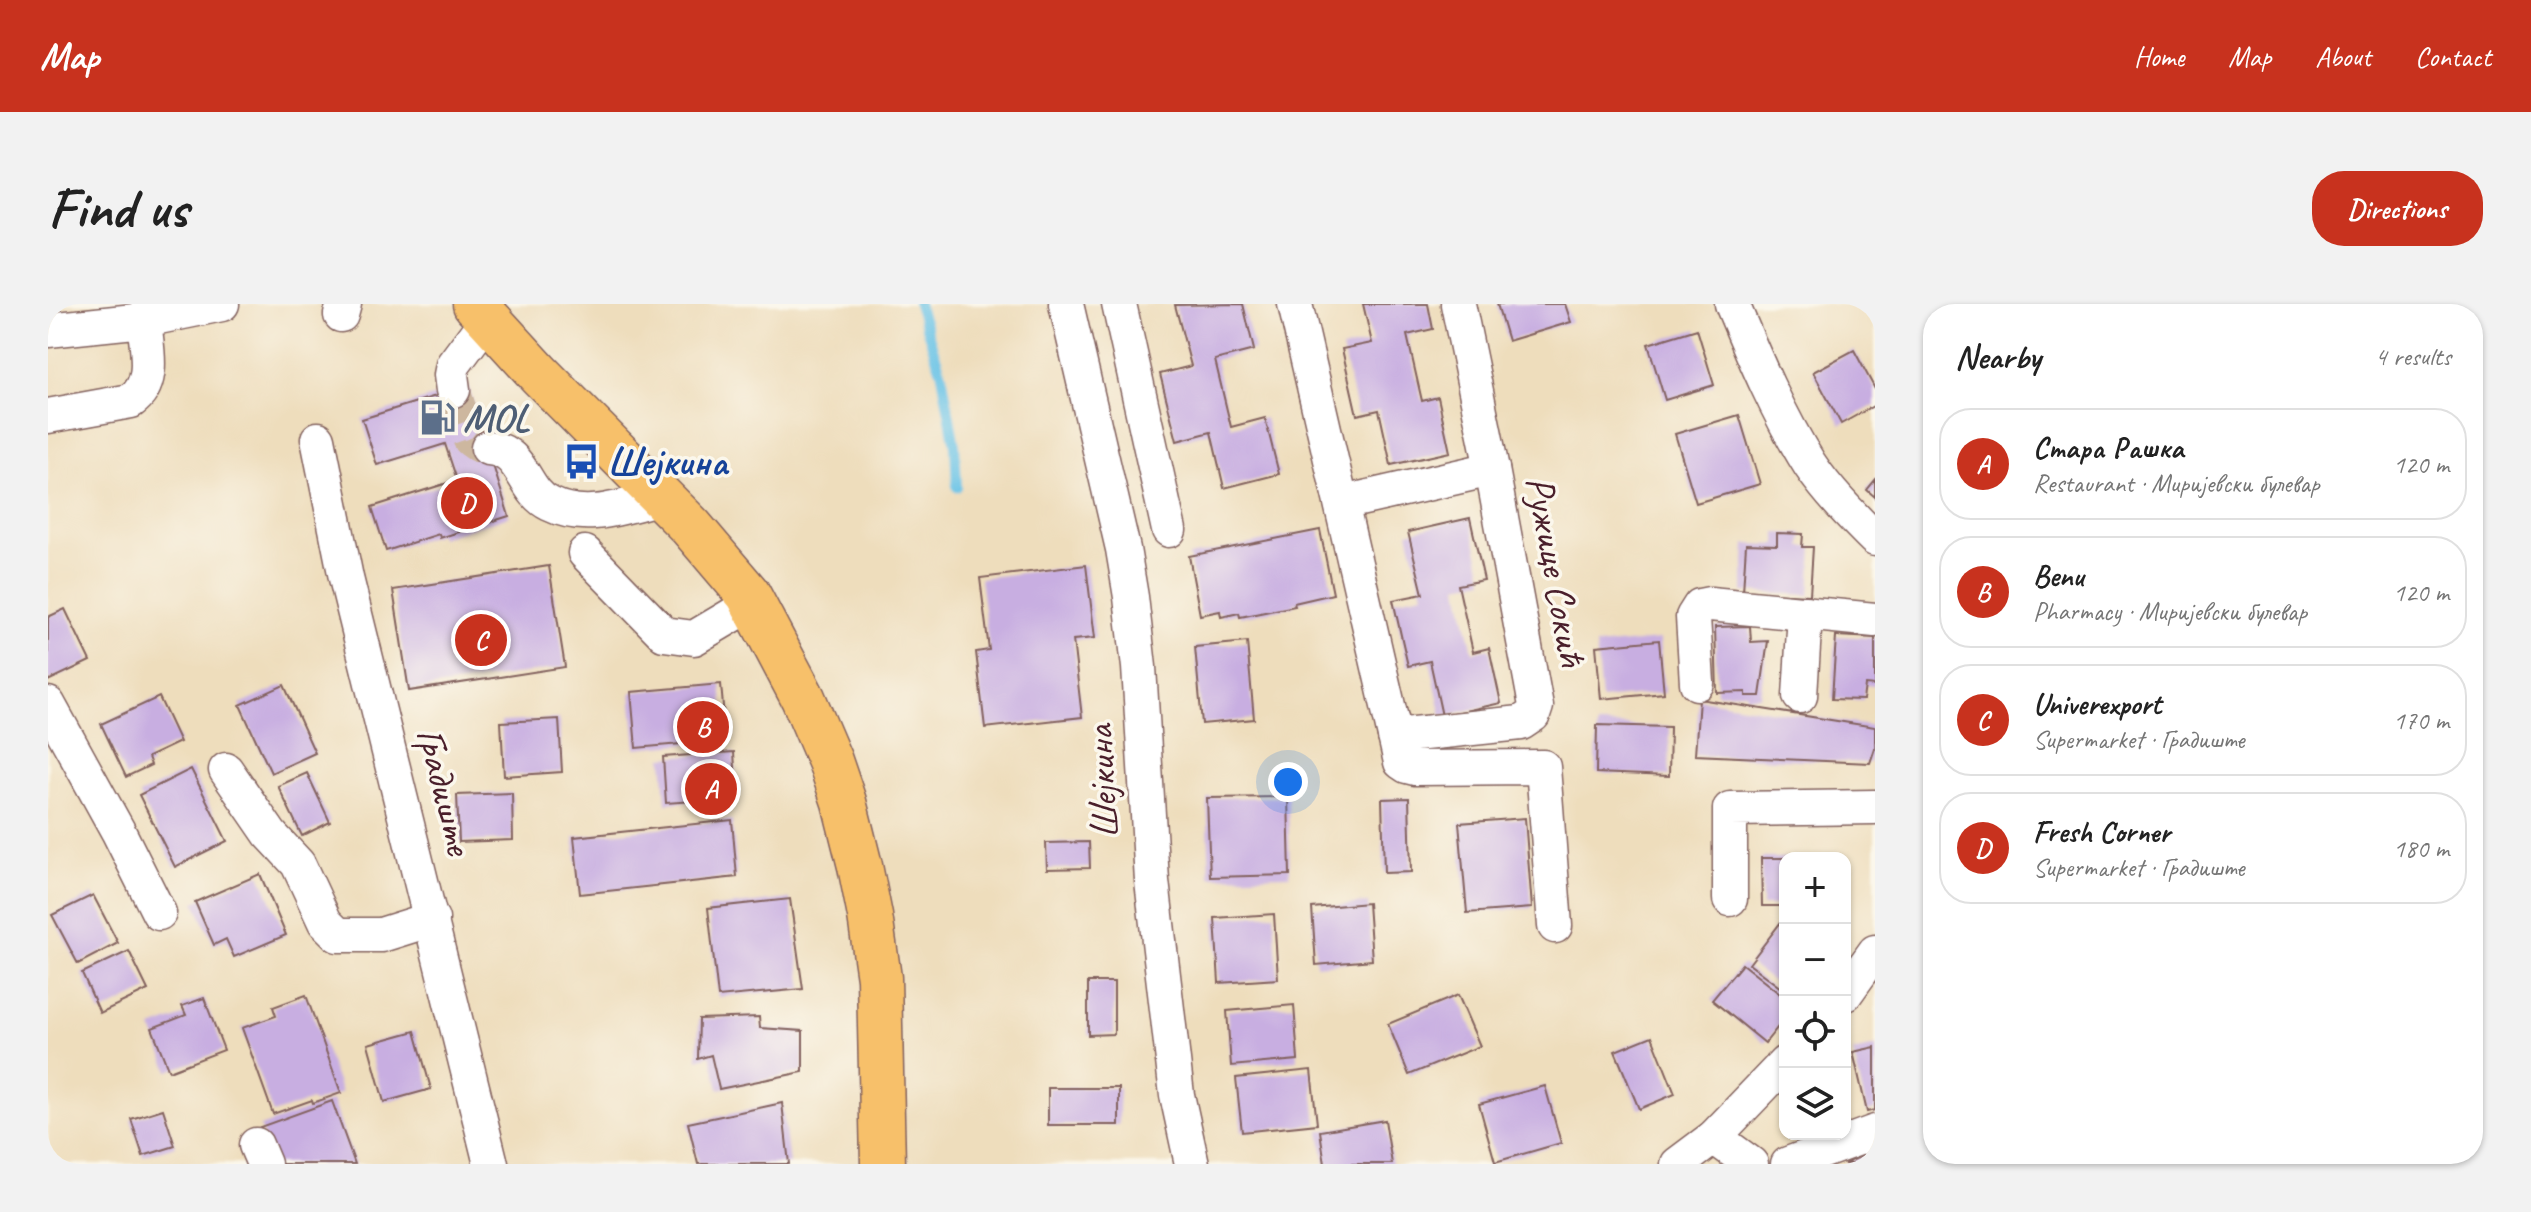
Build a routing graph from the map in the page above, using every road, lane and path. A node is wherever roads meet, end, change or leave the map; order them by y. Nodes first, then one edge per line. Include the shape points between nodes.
1 (222, 304) edge
2 (1068, 304) edge
3 (1119, 304) edge
4 (1295, 304) edge
5 (1458, 304) edge
6 (1732, 304) edge
7 (481, 311) edge
8 (144, 320) junction
9 (48, 330) edge
10 (453, 390) tunnel mouth
11 (48, 416) edge
12 (318, 439) dead end
13 (488, 448) tunnel mouth
14 (1492, 469) junction
15 (661, 497) junction
16 (1342, 503) junction
17 (1169, 530) dead end
18 (1875, 539) edge
19 (585, 553) dead end
20 (753, 603) junction
21 (1805, 613) junction
22 (1875, 620) edge
23 (1697, 683) dead end
24 (1800, 696) dead end
25 (48, 704) edge
26 (1395, 736) junction
27 (226, 770) dead end
28 (1875, 807) edge
29 (1730, 899) dead end
30 (159, 913) dead end
31 (432, 919) junction
32 (1555, 926) dead end
33 (1875, 952) edge
34 (1851, 986) edge
35 (1780, 1068) edge
36 (1875, 1132) edge
37 (1714, 1137) junction
38 (491, 1164) edge
39 (883, 1164) edge
40 (1192, 1164) edge
41 (1678, 1164) edge
42 (1751, 1164) edge
43 (1788, 1164) edge

1 - 8 street
2 - 40 street, Шејкина via 1131,597 1152,881 1177,1095
3 - 17 street
4 - 16 street
5 - 14 street, Ружице Сокић
6 - 18 street via 1779,412 1812,467
7 - 10 street via 453,365
7 - 15 main road
8 - 9 street
8 - 11 street via 148,378 142,394 131,401
12 - 31 street, Градиште via 346,578
13 - 15 street via 509,454 548,504 569,510 595,513
14 - 16 street
14 - 26 street, Ружице Сокић via 1536,706 1533,715 1521,723
15 - 20 main road
16 - 26 street
19 - 20 street via 664,634 694,638
20 - 39 main road via 830,761 860,866 879,978
21 - 22 street
21 - 23 street via 1700,606 1693,617
21 - 24 street
25 - 30 street
26 - 32 street via 1401,762 1407,766 1543,767
27 - 31 street via 298,864 325,922 338,935 381,935
28 - 29 street via 1730,809
31 - 38 street, Градиште
33 - 34 street
35 - 37 street
36 - 43 street
37 - 41 street
37 - 42 street

